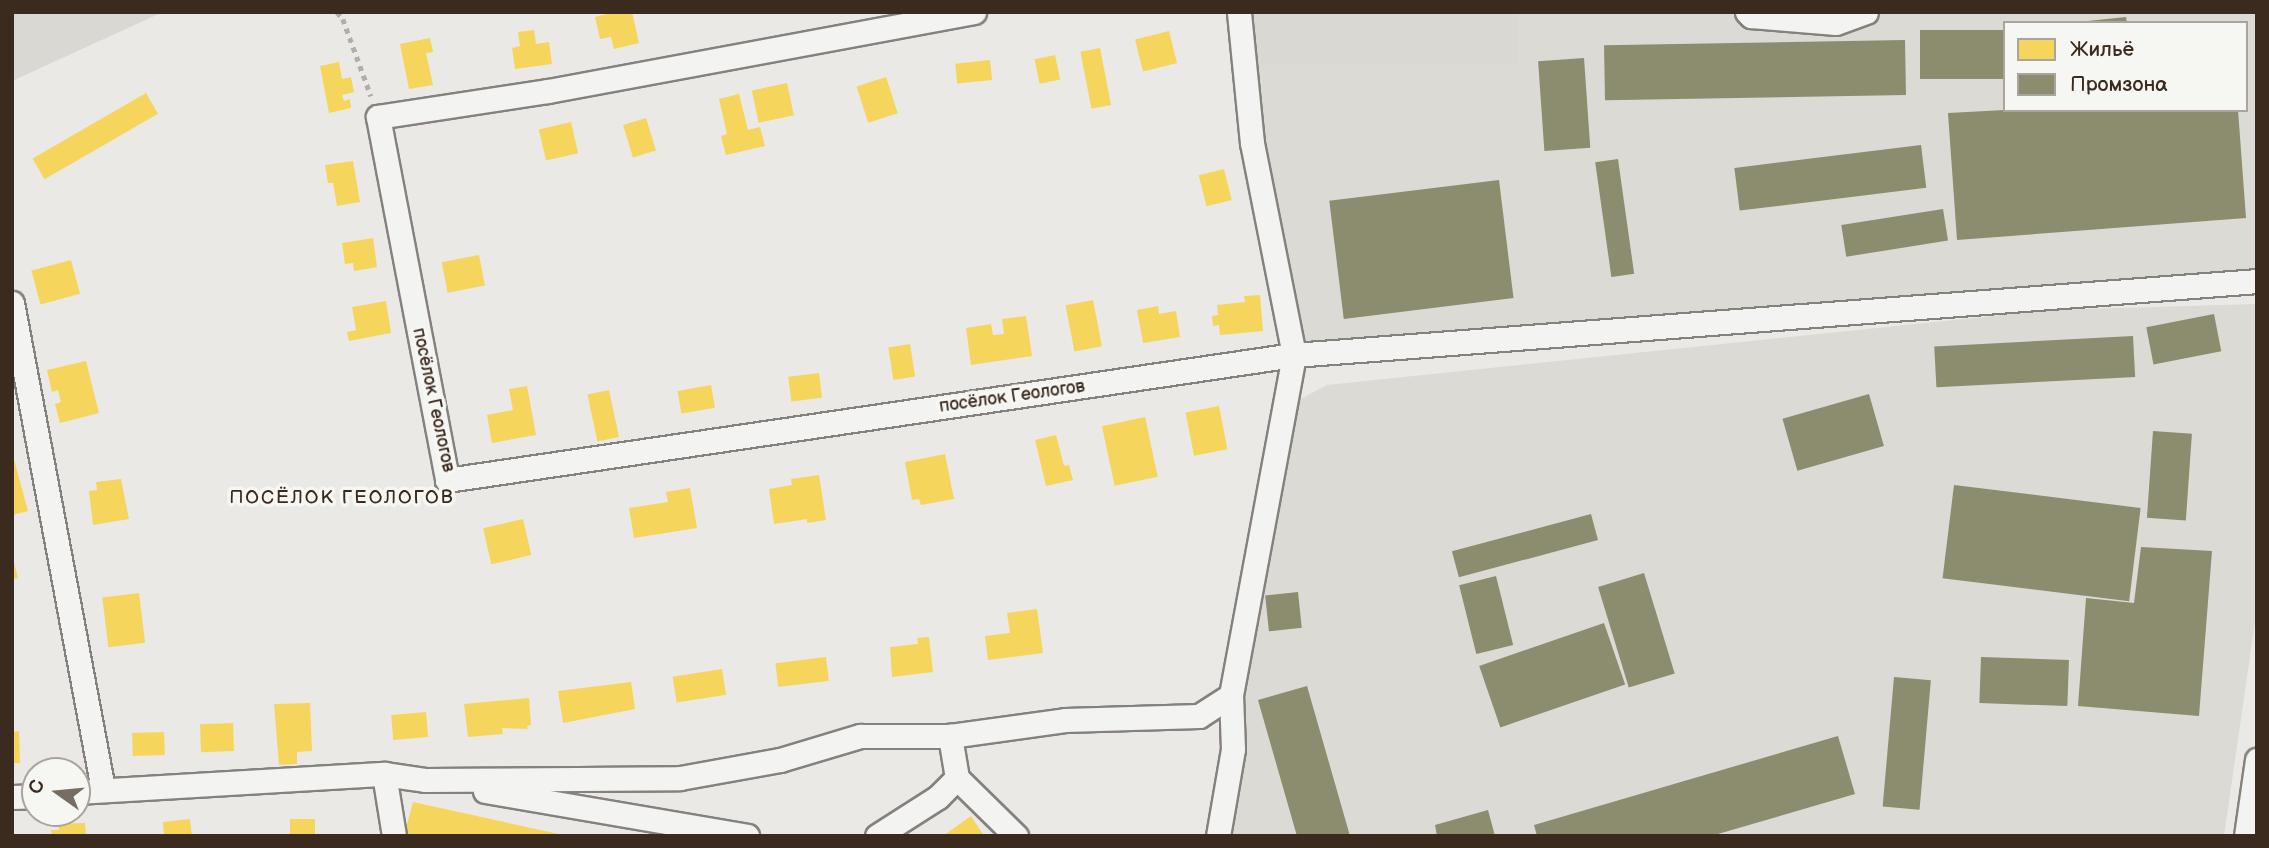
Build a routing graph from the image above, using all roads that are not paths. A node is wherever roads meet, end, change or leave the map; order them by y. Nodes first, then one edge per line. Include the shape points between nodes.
1 (974, 12) edge
2 (1239, 12) edge
3 (1747, 12) edge
4 (1866, 12) edge
5 (2257, 281) edge
6 (12, 303) edge
7 (1294, 355) junction
8 (22, 410) edge
9 (1231, 695) junction
10 (950, 736) junction
11 (2257, 760) edge
12 (384, 774) junction
13 (957, 778) junction
14 (425, 780) junction
15 (103, 790) junction
16 (91, 791) edge
17 (394, 836) edge
18 (747, 836) edge
19 (877, 836) edge
20 (1016, 836) edge
21 (1218, 836) edge
22 (2246, 836) edge

1 - 7 street, посёлок Геологов via 547,91 378,117 447,480
2 - 7 street via 1252,143
3 - 4 street via 1836,23
5 - 7 street
6 - 8 street
7 - 9 street
8 - 15 street
9 - 10 street via 1199,716 1065,720
9 - 21 street via 1233,749
10 - 13 street
10 - 14 street via 860,736 780,760 680,778
11 - 22 street
12 - 14 street
12 - 15 street
12 - 17 street
13 - 19 street via 939,797
13 - 20 street
14 - 18 street
15 - 16 street

